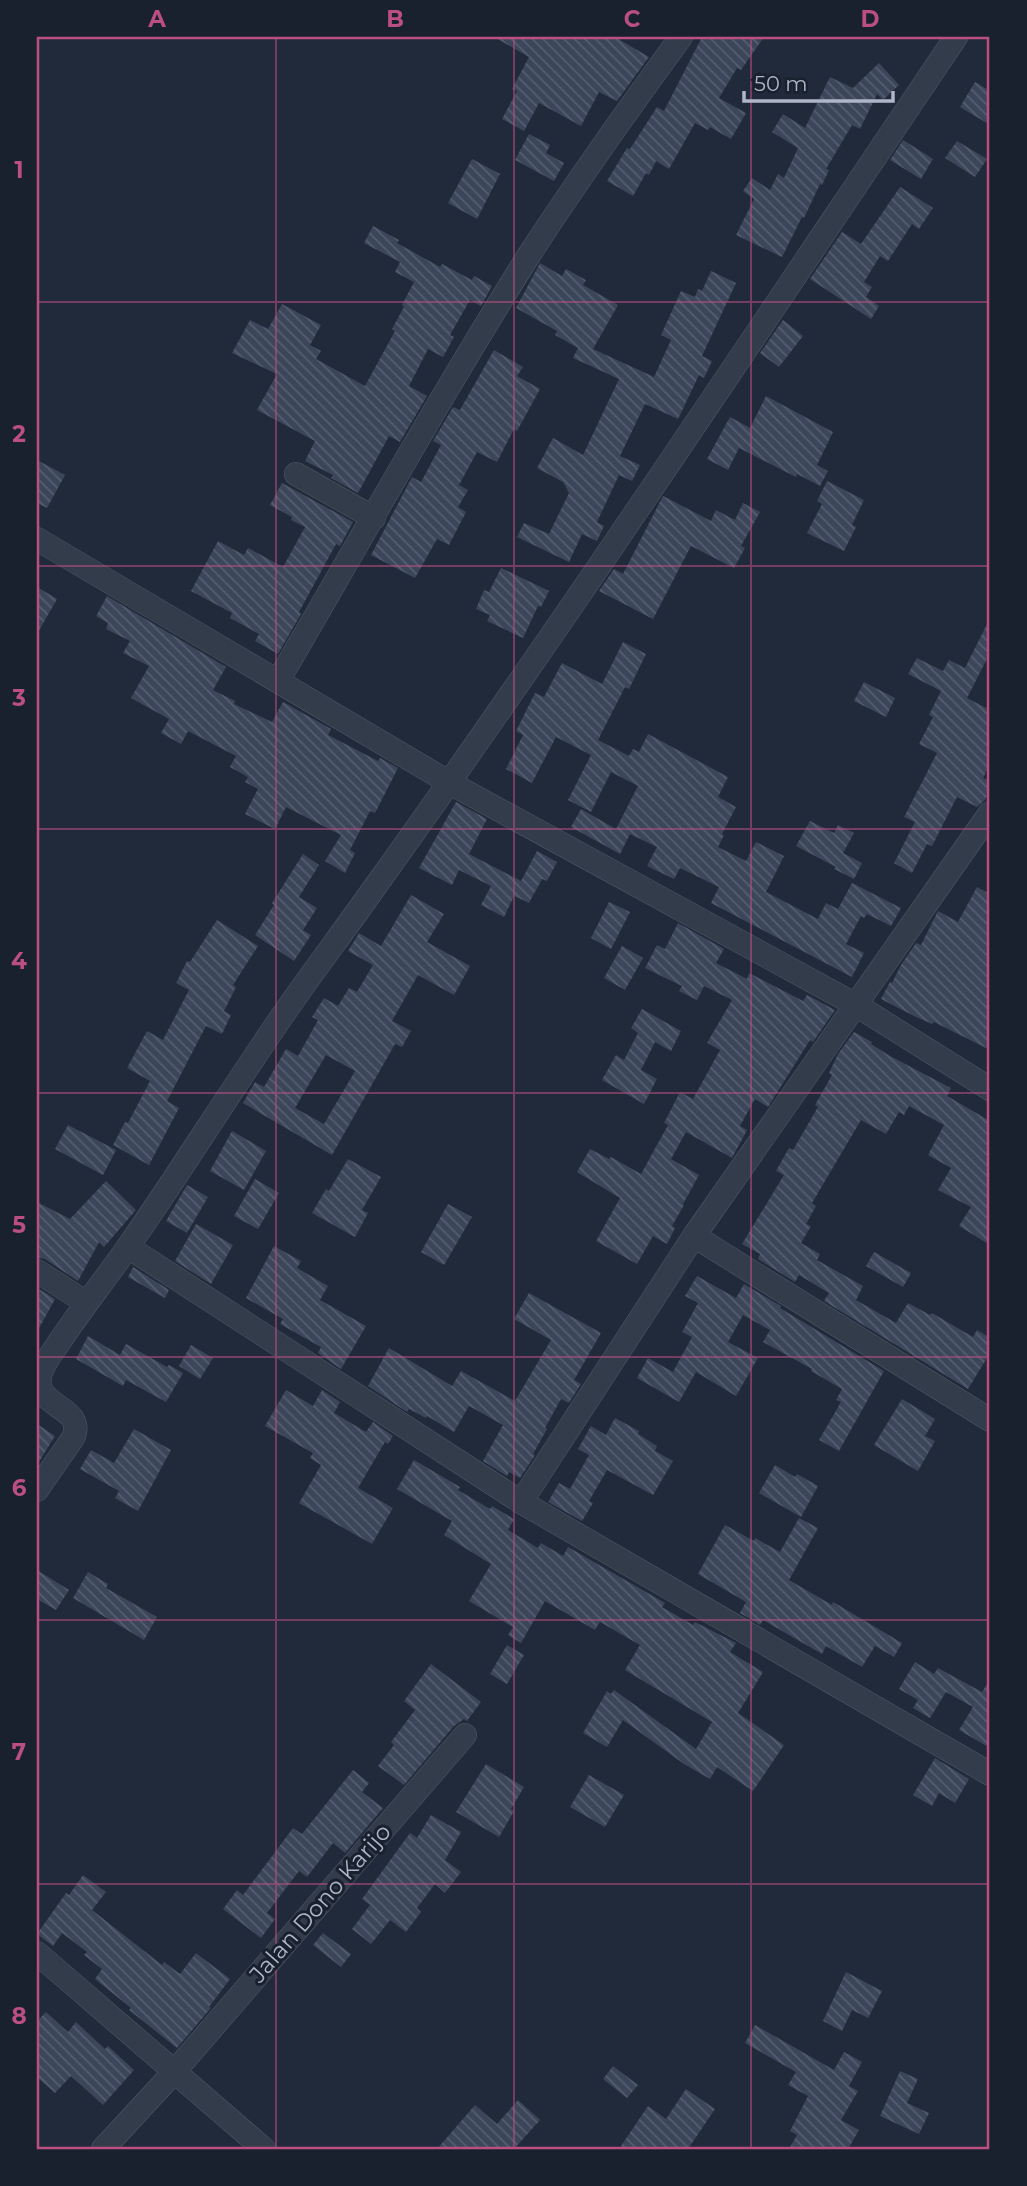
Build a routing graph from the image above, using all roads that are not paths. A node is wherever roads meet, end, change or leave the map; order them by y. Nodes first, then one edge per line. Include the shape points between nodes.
1 (681, 37) edge
2 (956, 37) edge
3 (296, 474) dead end
4 (374, 518) junction
5 (37, 539) edge
6 (278, 681) junction
7 (450, 783) junction
8 (990, 813) edge
9 (856, 1005) junction
10 (990, 1088) edge
11 (694, 1236) junction
12 (128, 1247) junction
13 (37, 1271) edge
14 (85, 1302) junction
15 (990, 1420) edge
16 (37, 1490) edge
17 (522, 1502) junction
18 (465, 1735) dead end
19 (990, 1774) edge
20 (37, 1953) edge
21 (175, 2071) junction
22 (103, 2149) edge
23 (264, 2149) edge

1 - 4 street via 530,254
2 - 7 street
3 - 4 street
4 - 6 street
5 - 6 street
6 - 7 street
7 - 9 street
7 - 12 street via 274,1027
8 - 9 street
9 - 10 street
9 - 11 street
11 - 15 street
11 - 17 street
12 - 14 street
12 - 17 street
13 - 14 street
14 - 16 street via 39,1376 43,1396 70,1415 77,1431
17 - 19 street
18 - 21 street, Jalan Dono Karijo
20 - 21 street
21 - 22 street, Jalan Dono Karijo
21 - 23 street

